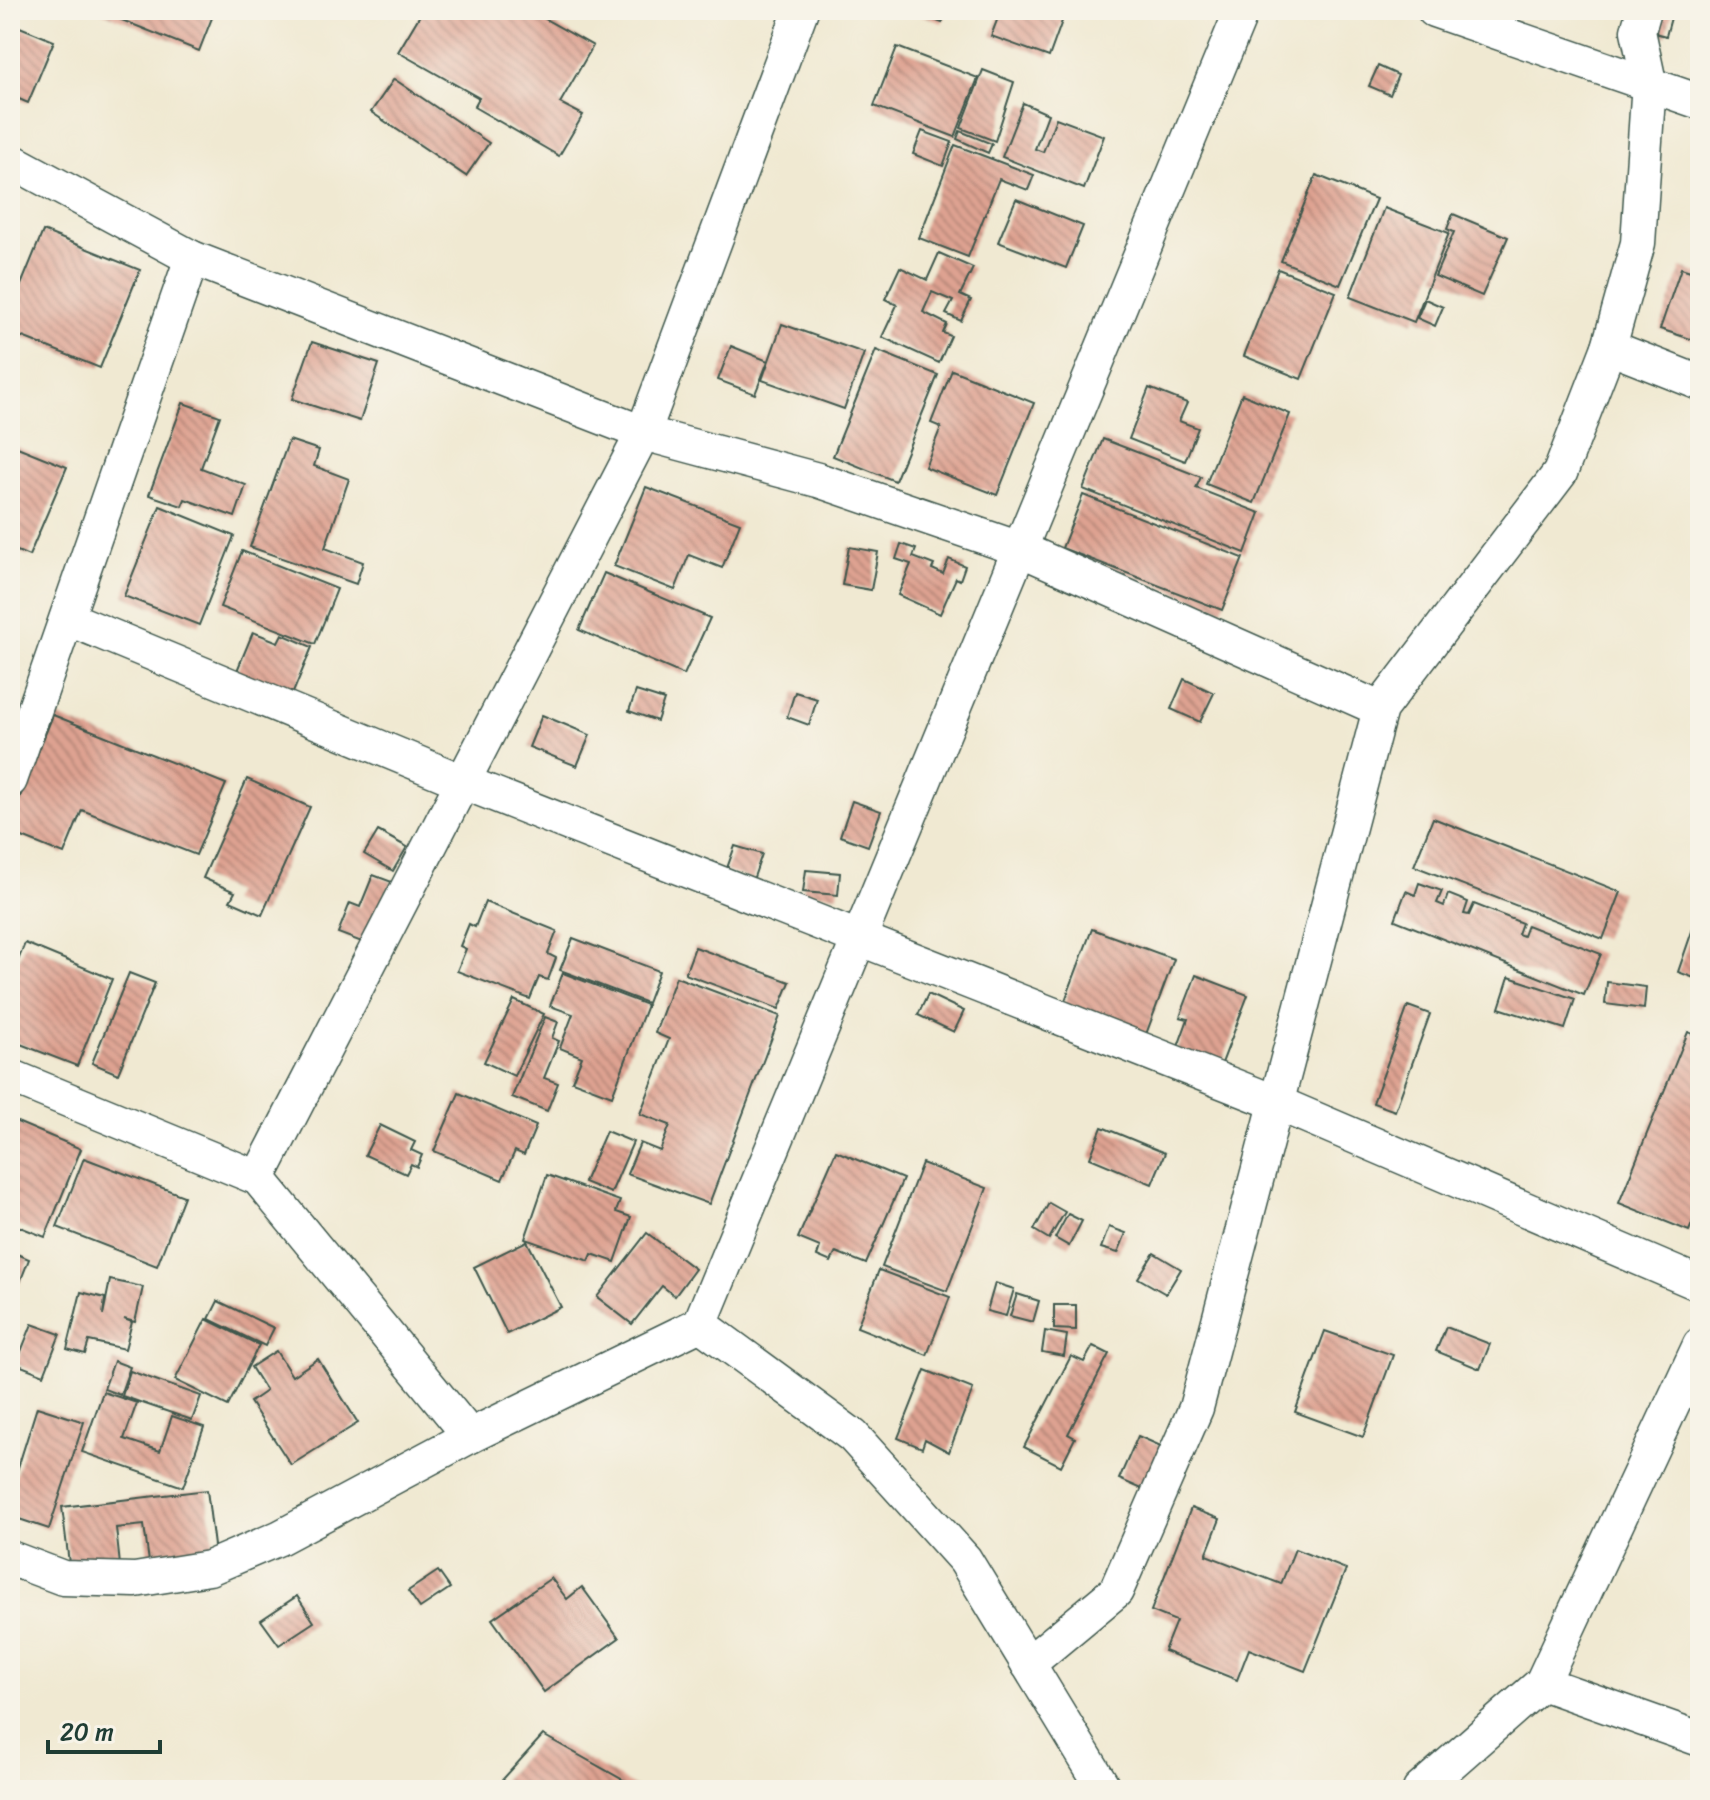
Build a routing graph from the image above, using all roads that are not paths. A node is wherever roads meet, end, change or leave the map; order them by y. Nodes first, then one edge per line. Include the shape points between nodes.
1 (801, 10) edge
2 (1242, 10) edge
3 (1434, 10) edge
4 (1644, 10) edge
5 (1649, 82) junction
6 (1700, 102) edge
7 (10, 160) edge
8 (192, 258) junction
9 (1609, 347) junction
10 (1700, 383) edge
11 (643, 433) junction
12 (1020, 549) junction
13 (67, 618) junction
14 (1380, 709) junction
15 (10, 780) edge
16 (463, 782) junction
17 (860, 938) junction
18 (10, 1076) edge
19 (1277, 1103) junction
20 (258, 1178) junction
21 (1700, 1284) edge
22 (700, 1324) junction
23 (1700, 1345) edge
24 (470, 1436) junction
25 (10, 1558) edge
26 (1028, 1664) junction
27 (1542, 1683) junction
28 (1700, 1739) edge
29 (1105, 1790) edge
30 (1420, 1790) edge

1 - 11 street
2 - 12 street
3 - 5 street
4 - 5 street via 1638,31
5 - 6 street
5 - 9 street via 1638,243
7 - 8 street
8 - 11 street
8 - 13 street
9 - 10 street
9 - 14 street via 1560,473
11 - 12 street via 818,480
11 - 16 street
12 - 14 street
12 - 17 street
13 - 15 street
13 - 16 street
14 - 19 street
16 - 17 street
16 - 20 street
17 - 19 street
17 - 22 street
18 - 20 street
19 - 21 street
19 - 26 street via 1196,1408 1116,1591
20 - 24 street
22 - 24 street
22 - 26 street via 853,1436 965,1560
23 - 27 street
24 - 25 street via 279,1538 209,1568 135,1580 63,1578
26 - 29 street
27 - 28 street
27 - 30 street

